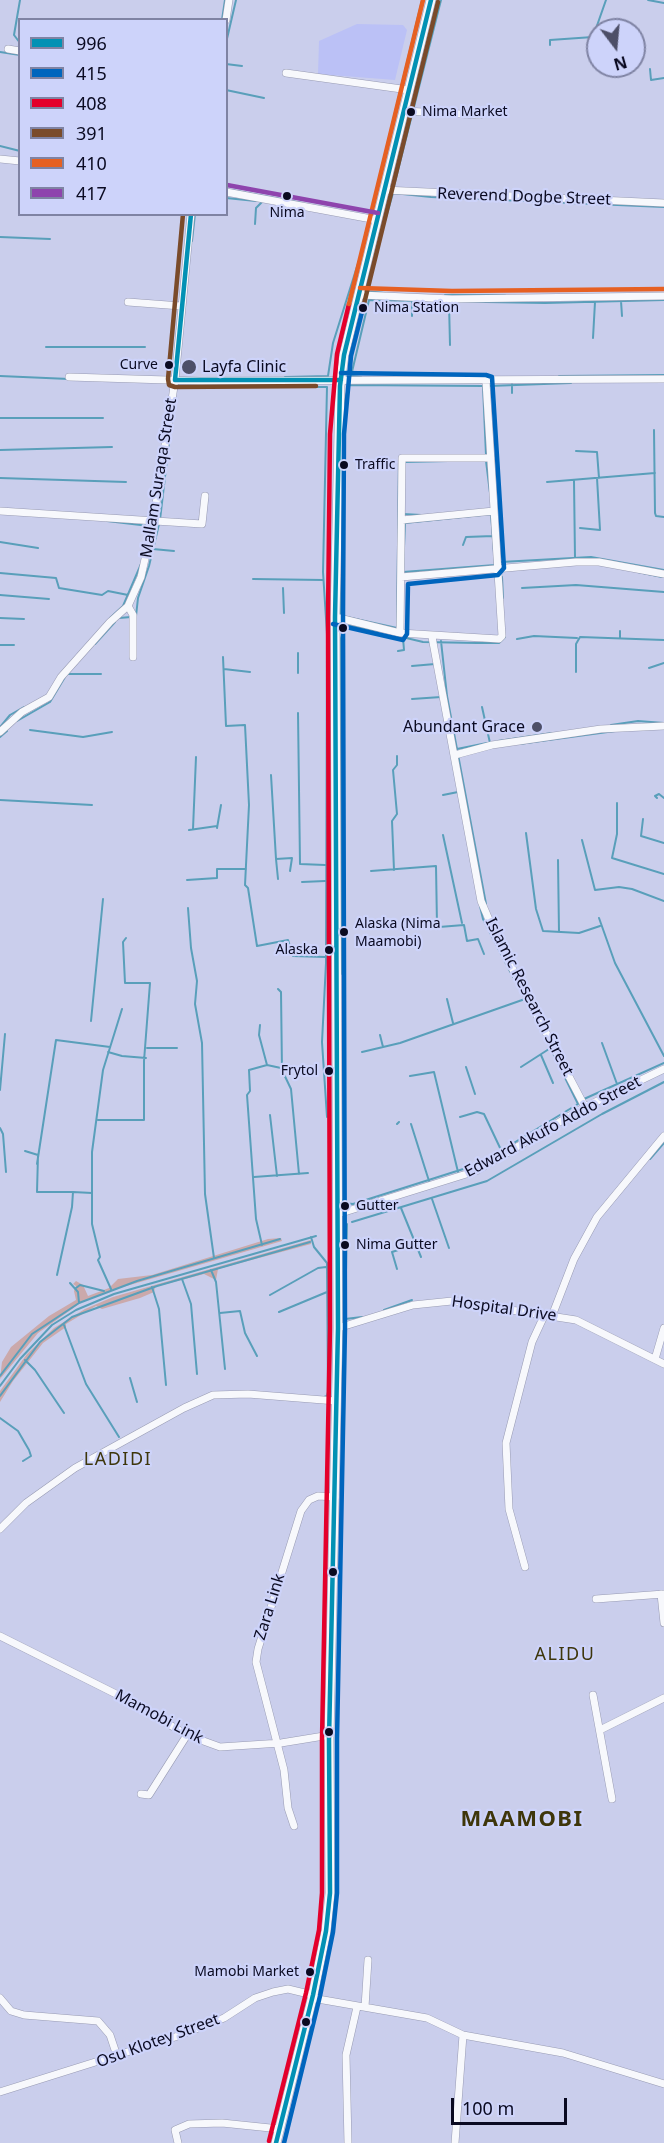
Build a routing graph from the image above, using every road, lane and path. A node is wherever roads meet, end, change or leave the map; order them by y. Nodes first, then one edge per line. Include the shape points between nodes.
1 (229, 0) edge
2 (431, 0) edge
3 (226, 18) edge
4 (8, 49) dead end
5 (18, 51) edge
6 (286, 73) dead end
7 (409, 90) junction
8 (404, 111) junction
9 (480, 116) dead end
10 (0, 159) edge
11 (18, 161) edge
12 (384, 190) junction
13 (228, 192) edge
14 (664, 203) edge
15 (192, 216) edge
16 (377, 220) junction
17 (360, 296) junction
18 (664, 296) edge
19 (128, 302) dead end
20 (181, 306) junction
21 (69, 377) dead end
22 (664, 379) edge
23 (175, 380) junction
24 (340, 380) junction
25 (486, 382) junction
26 (491, 458) junction
27 (205, 496) dead end
28 (0, 511) edge
29 (494, 511) junction
30 (402, 520) junction
31 (153, 523) junction
32 (497, 568) junction
33 (664, 574) edge
34 (401, 576) junction
35 (129, 606) junction
36 (335, 617) junction
37 (400, 633) junction
38 (432, 637) junction
39 (133, 657) dead end
40 (664, 726) edge
41 (0, 732) edge
42 (454, 755) junction
43 (664, 1069) edge
44 (585, 1107) junction
45 (664, 1136) edge
46 (338, 1214) junction
47 (548, 1316) junction
48 (664, 1328) edge
49 (338, 1329) junction
50 (655, 1359) junction
51 (664, 1364) edge
52 (336, 1401) junction
53 (335, 1497) junction
54 (0, 1529) edge
55 (525, 1567) dead end
56 (663, 1594) edge
57 (596, 1599) dead end
58 (664, 1623) edge
59 (0, 1636) edge
60 (593, 1695) dead end
61 (664, 1698) edge
62 (600, 1730) junction
63 (187, 1735) junction
64 (330, 1735) junction
65 (276, 1743) junction
66 (141, 1794) dead end
67 (612, 1799) dead end
68 (294, 1826) dead end
69 (368, 1960) dead end
70 (312, 1996) junction
71 (0, 1998) edge
72 (361, 2007) junction
73 (463, 2035) junction
74 (117, 2056) junction
75 (664, 2084) edge
76 (0, 2092) edge
77 (280, 2129) junction
78 (178, 2143) edge
79 (276, 2143) edge
80 (348, 2143) edge
81 (455, 2143) edge

1 - 3 street
2 - 7 street
4 - 5 street
6 - 7 street
7 - 8 street
8 - 9 street
8 - 12 street
10 - 11 street
12 - 14 street, Reverend Dogbe Street
12 - 16 street
13 - 16 street
15 - 20 street, Mallam Suraqa Street
16 - 17 street
17 - 18 street
17 - 24 street
19 - 20 street
20 - 23 street, Mallam Suraqa Street
21 - 23 street
22 - 25 street
23 - 24 street
23 - 31 street, Mallam Suraqa Street
24 - 25 street
24 - 36 street
25 - 26 street
26 - 29 street
26 - 30 street via 402,458
27 - 31 street via 202,524
28 - 31 street
29 - 30 street
29 - 32 street
30 - 34 street
31 - 35 street, Mallam Suraqa Street via 147,560
32 - 33 street via 599,562
32 - 34 street
32 - 38 street via 502,630 499,639
34 - 37 street
35 - 39 street via 133,615
35 - 41 street, Mallam Suraqa Street via 110,622 49,697 22,712
36 - 37 street
36 - 46 street
37 - 38 street
38 - 42 street, Islamic Research Street
40 - 42 street via 601,729 492,745
42 - 44 street, Islamic Research Street via 482,901 490,924
43 - 44 street, Edward Akufo Addo Street
44 - 46 street, Edward Akufo Addo Street via 476,1171
45 - 47 street via 597,1216
46 - 49 street
47 - 49 street, Hospital Drive via 437,1300
47 - 50 street, Hospital Drive via 588,1325
47 - 55 street via 532,1342 506,1443 508,1509
48 - 50 street
49 - 52 street
50 - 51 street, Hospital Drive
52 - 53 street
52 - 54 street via 213,1395 75,1468 26,1503
53 - 64 street
53 - 65 street, Zara Link via 318,1496 301,1510 258,1649 256,1662
56 - 57 street
56 - 58 street
59 - 63 street, Mamobi Link via 124,1698
60 - 62 street
61 - 62 street
62 - 67 street
63 - 65 street, Mamobi Link via 220,1747
63 - 66 street via 149,1795
64 - 65 street, Mamobi Link
64 - 70 street via 330,1893
65 - 68 street, Zara Link
69 - 72 street
70 - 72 street, Osu Klotey Street
70 - 74 street, Osu Klotey Street via 288,1989 273,1992 255,1998 224,2018
70 - 77 street
71 - 74 street via 11,2011 24,2015 98,2021 110,2035
72 - 73 street, Osu Klotey Street via 427,2018
72 - 80 street via 346,2055
73 - 75 street, Osu Klotey Street via 563,2053
73 - 81 street
74 - 76 street, Osu Klotey Street
77 - 78 street via 189,2124 175,2130
77 - 79 street

